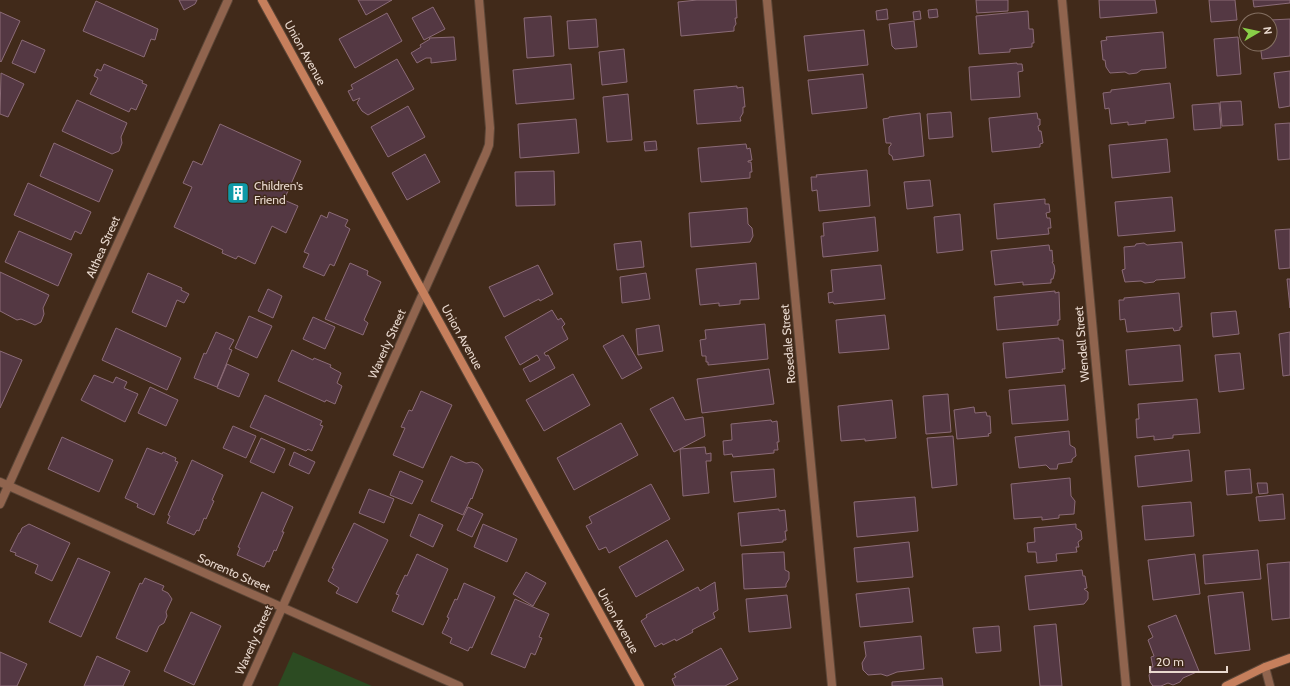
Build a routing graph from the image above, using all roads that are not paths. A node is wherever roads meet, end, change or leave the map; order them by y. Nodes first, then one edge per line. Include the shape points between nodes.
1 (228, 0) edge
2 (262, 0) edge
3 (479, 0) edge
4 (767, 0) edge
5 (1062, 0) edge
6 (424, 293) junction
7 (0, 482) edge
8 (8, 486) junction
9 (0, 504) edge
10 (282, 607) junction
11 (1290, 658) edge
12 (1265, 668) junction
13 (246, 686) edge
14 (459, 686) edge
15 (640, 686) edge
16 (832, 686) edge
17 (1126, 686) edge
18 (1226, 686) edge
19 (1270, 686) edge

1 - 8 street, Althea Street
2 - 6 main road, Union Avenue
3 - 6 street, Waverly Street via 490,119 489,145
4 - 16 street, Rosedale Street
5 - 17 street, Wendell Street
6 - 10 street, Waverly Street
6 - 15 main road, Union Avenue
7 - 8 street, Sorrento Street
8 - 9 street, Althea Street
8 - 10 street, Sorrento Street
10 - 13 street, Waverly Street
10 - 14 street, Sorrento Street
11 - 12 main road
12 - 18 main road
12 - 19 street

